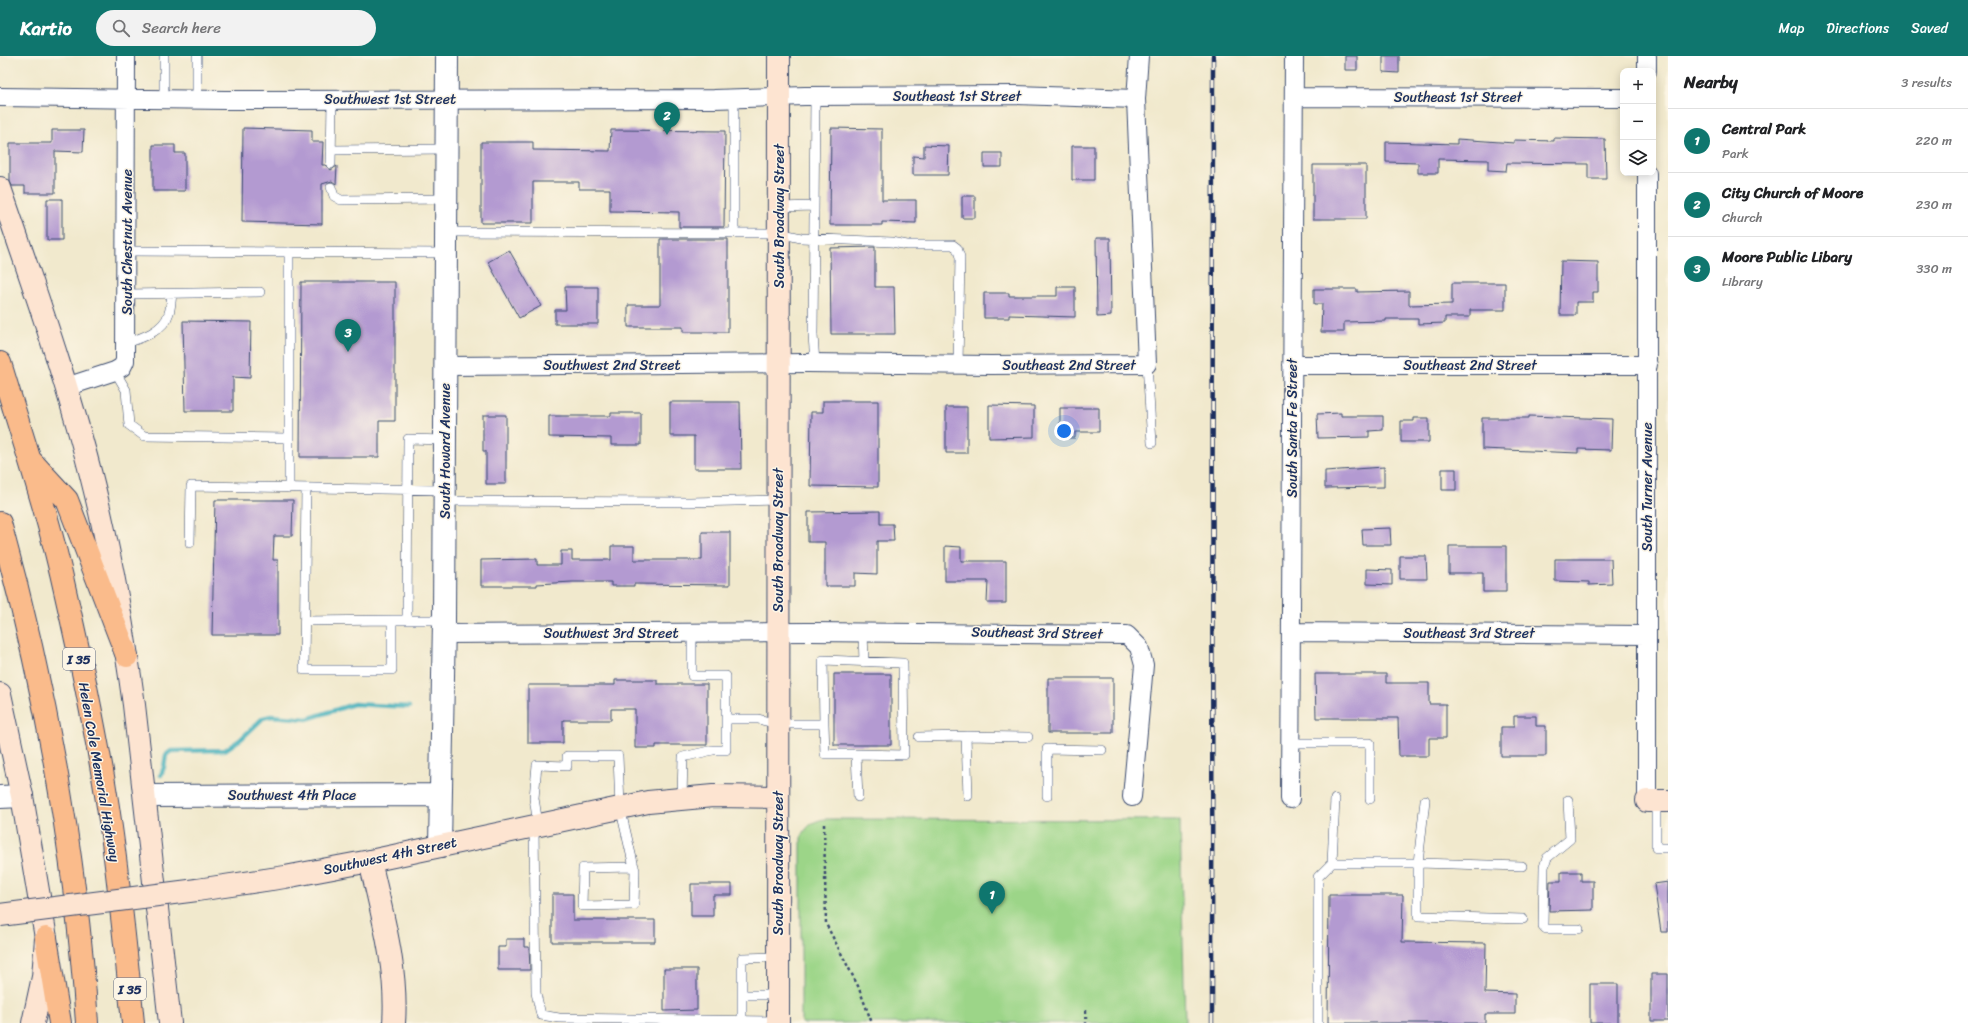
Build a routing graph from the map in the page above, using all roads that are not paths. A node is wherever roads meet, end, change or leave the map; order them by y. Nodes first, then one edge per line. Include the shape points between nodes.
1 (126, 56) edge
2 (164, 56) edge
3 (196, 56) edge
4 (447, 56) edge
5 (779, 56) edge
6 (1139, 56) edge
7 (1294, 56) edge
8 (1647, 56) edge
9 (1647, 68) edge
10 (815, 96) junction
11 (0, 97) edge
12 (127, 97) junction
13 (1294, 97) junction
14 (164, 98) junction
15 (448, 98) junction
16 (779, 98) junction
17 (1620, 98) edge
18 (197, 99) junction
19 (332, 99) junction
20 (734, 99) junction
21 (1136, 99) junction
22 (447, 149) junction
23 (331, 150) junction
24 (331, 164) dead end
25 (1647, 176) edge
26 (331, 187) dead end
27 (0, 188) edge
28 (446, 200) junction
29 (814, 206) junction
30 (779, 207) junction
31 (734, 233) junction
32 (779, 233) junction
33 (814, 238) junction
34 (446, 242) junction
35 (127, 251) junction
36 (289, 252) junction
37 (260, 292) dead end
38 (127, 294) junction
39 (172, 294) junction
40 (126, 343) junction
41 (0, 363) edge
42 (815, 363) junction
43 (778, 364) junction
44 (1148, 364) junction
45 (958, 365) junction
46 (1292, 365) junction
47 (445, 366) junction
48 (1648, 366) junction
49 (115, 371) junction
50 (66, 387) junction
51 (289, 438) junction
52 (445, 440) junction
53 (1152, 443) dead end
54 (29, 458) junction
55 (289, 488) junction
56 (306, 488) junction
57 (408, 490) junction
58 (445, 496) junction
59 (778, 500) junction
60 (0, 523) edge
61 (190, 543) dead end
62 (305, 620) junction
63 (392, 620) junction
64 (407, 620) junction
65 (444, 627) junction
66 (778, 632) junction
67 (863, 632) junction
68 (1291, 632) junction
69 (692, 633) junction
70 (1647, 635) junction
71 (127, 656) junction
72 (864, 662) junction
73 (0, 694) edge
74 (726, 719) junction
75 (778, 724) junction
76 (824, 724) junction
77 (966, 736) junction
78 (919, 737) dead end
79 (1028, 737) dead end
80 (1290, 743) junction
81 (1102, 750) dead end
82 (856, 754) junction
83 (440, 795) junction
84 (0, 796) edge
85 (22, 796) junction
86 (145, 796) junction
87 (778, 796) junction
88 (858, 796) dead end
89 (968, 796) dead end
90 (1047, 796) dead end
91 (1132, 796) dead end
92 (682, 798) junction
93 (1290, 799) dead end
94 (1335, 800) dead end
95 (1370, 800) dead end
96 (1425, 800) dead end
97 (1568, 800) dead end
98 (1657, 801) edge
99 (620, 807) junction
100 (536, 825) junction
101 (440, 846) junction
102 (1668, 848) edge
103 (370, 862) junction
104 (1332, 863) junction
105 (1418, 863) junction
106 (1522, 866) dead end
107 (634, 867) junction
108 (0, 915) edge
109 (1522, 919) dead end
110 (1579, 929) dead end
111 (46, 938) junction
112 (778, 957) junction
113 (742, 995) junction
114 (778, 995) junction
115 (742, 1020) junction
116 (778, 1022) edge
117 (33, 1023) edge
118 (60, 1023) edge
119 (87, 1023) edge
120 (133, 1023) edge
121 (170, 1023) edge
122 (394, 1023) edge
123 (1318, 1023) edge

1 - 12 street, South Chestnut Avenue
2 - 14 lane
3 - 18 lane
4 - 15 street, South Howard Avenue
5 - 16 main road, South Broadway Street
6 - 21 street, Southeast 2nd Street
7 - 13 street, South Santa Fe Street
8 - 9 street
10 - 16 street, Southeast 1st Street
10 - 21 street, Southeast 1st Street
10 - 29 lane
11 - 12 street, Southwest 1st Street
12 - 14 street, Southwest 1st Street
12 - 35 street, South Chestnut Avenue
13 - 17 street, Southeast 1st Street
13 - 46 street, South Santa Fe Street
14 - 18 street, Southwest 1st Street
15 - 19 street, Southwest 1st Street
15 - 20 street, Southwest 1st Street
15 - 22 street, South Howard Avenue
16 - 20 street, Southwest 1st Street
16 - 30 main road, South Broadway Street
18 - 19 street, Southwest 1st Street
19 - 23 lane
20 - 31 lane
21 - 44 street, Southeast 2nd Street
22 - 23 lane
22 - 28 street, South Howard Avenue
23 - 24 lane
25 - 48 street, South Turner Avenue
26 - 28 lane via 334,196 341,200
27 - 50 main road
28 - 34 street, South Howard Avenue
29 - 30 lane
29 - 33 lane
30 - 32 main road, South Broadway Street
31 - 32 lane
31 - 34 lane
32 - 33 lane
32 - 43 main road, South Broadway Street
33 - 42 lane
33 - 45 lane via 907,245 953,245 957,248 960,257
34 - 36 lane
34 - 47 street, South Howard Avenue
35 - 36 lane
35 - 38 street, South Chestnut Avenue
36 - 51 lane
37 - 39 lane
38 - 39 lane
38 - 40 street, South Chestnut Avenue
39 - 40 lane via 169,314 158,329 145,337
40 - 49 street, South Chestnut Avenue via 125,361 122,367
41 - 54 highway, Helen Cole Memorial Highway / I 35
42 - 43 street, Southeast 2nd Street
42 - 45 street, Southeast 2nd Street
43 - 47 street, Southwest 2nd Street
43 - 59 main road, South Broadway Street
44 - 45 street, Southeast 2nd Street
44 - 53 lane
46 - 48 street, Southeast 2nd Street
46 - 68 street, South Santa Fe Street
47 - 52 street, South Howard Avenue
48 - 70 street, South Turner Avenue
49 - 50 street
49 - 51 lane via 126,390 129,425 144,436
50 - 71 main road via 99,508
51 - 55 lane
52 - 57 lane via 408,439
52 - 58 street, South Howard Avenue
54 - 71 highway via 67,500
54 - 120 highway, Helen Cole Memorial Highway / I 35 via 66,593 97,745 108,808
55 - 56 lane
55 - 61 lane via 191,486
56 - 57 lane
56 - 62 lane
57 - 58 lane
57 - 64 lane
58 - 59 lane via 690,502
58 - 65 street, South Howard Avenue
59 - 66 main road, South Broadway Street
60 - 119 highway via 22,605 53,751 83,958
62 - 63 lane
62 - 63 lane via 304,670 392,670
63 - 64 lane
64 - 65 lane
65 - 69 street, Southwest 3rd Street
65 - 83 street, South Howard Avenue
66 - 67 street, Southeast 3rd Street
66 - 69 street, Southwest 3rd Street
66 - 75 main road, South Broadway Street
67 - 72 lane
67 - 91 street, Southeast 3rd Street via 1127,635 1140,647 1144,665
68 - 70 street, Southeast 3rd Street
68 - 80 street, South Santa Fe Street
69 - 74 lane via 692,676 726,676
70 - 98 street, South Turner Avenue
71 - 86 main road
72 - 76 lane via 823,660
72 - 82 lane via 903,663 904,754
73 - 85 main road
74 - 75 lane via 758,719
74 - 92 lane via 726,750 713,750 683,758
75 - 76 lane
75 - 87 main road, South Broadway Street
76 - 82 lane via 825,754
77 - 78 lane
77 - 79 lane
77 - 89 lane
80 - 93 street, South Santa Fe Street
80 - 95 lane via 1370,743
81 - 90 lane via 1047,749
82 - 88 lane
83 - 86 street, Southwest 4th Place
83 - 101 street, South Howard Avenue
84 - 85 street
85 - 111 main road
86 - 121 main road
87 - 92 main road, Southwest 4th Street
87 - 112 main road, South Broadway Street
92 - 99 main road, Southwest 4th Street
94 - 104 lane
96 - 105 lane
97 - 110 lane via 1570,839 1547,858 1544,867 1543,926 1546,929
98 - 102 lane via 1656,848
99 - 100 main road, Southwest 4th Street
99 - 100 lane via 618,756 567,756 567,766 537,765 534,798
99 - 107 lane
100 - 101 main road, Southwest 4th Street
100 - 115 lane via 536,993 541,1015 559,1018
101 - 103 main road, Southwest 4th Street
103 - 108 main road, Southwest 4th Street, bridge via 197,890
103 - 122 main road via 393,973 396,1003
104 - 105 lane
104 - 123 lane via 1318,877
105 - 106 lane
105 - 109 lane via 1418,916
107 - 107 lane via 634,905 582,906 583,868
111 - 117 main road via 43,977
111 - 118 highway
112 - 113 lane via 742,958
112 - 114 main road, South Broadway Street
113 - 114 lane
113 - 115 lane
114 - 116 main road, South Broadway Street
115 - 116 lane

